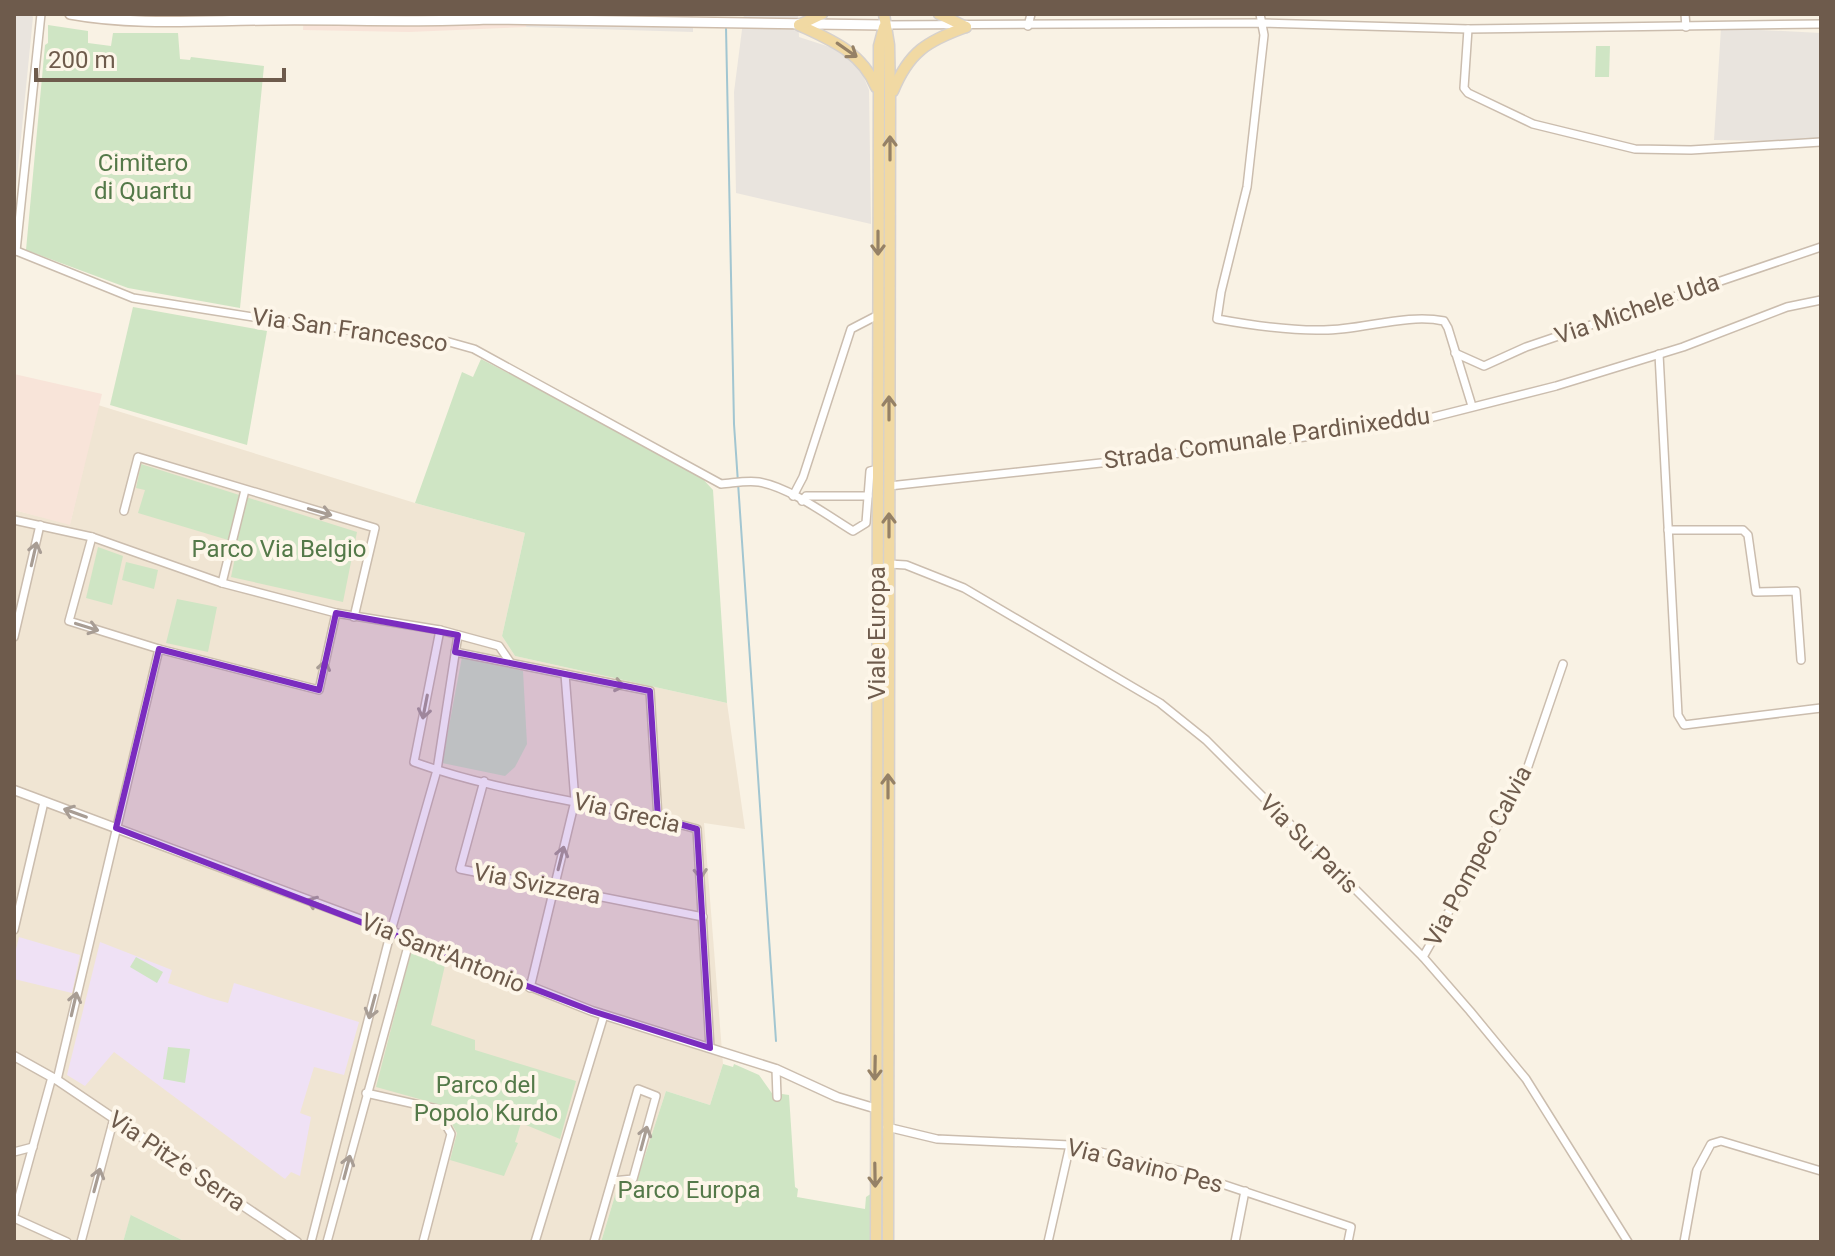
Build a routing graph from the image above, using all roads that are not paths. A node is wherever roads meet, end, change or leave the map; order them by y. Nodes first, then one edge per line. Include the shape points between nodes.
1 (41, 14) edge
2 (70, 14) edge
3 (822, 14) edge
4 (939, 14) edge
5 (1031, 14) edge
6 (1260, 14) edge
7 (1685, 14) edge
8 (395, 18) edge
9 (884, 20) edge
10 (1261, 23) junction
11 (1821, 24) edge
12 (799, 25) junction
13 (1028, 26) junction
14 (966, 27) junction
15 (1686, 27) junction
16 (1468, 29) junction
17 (879, 93) junction
18 (890, 97) junction
19 (1821, 142) edge
20 (1821, 247) edge
21 (15, 250) edge
22 (1821, 300) edge
23 (878, 315) junction
24 (1455, 353) junction
25 (1659, 354) junction
26 (1472, 406) junction
27 (878, 469) junction
28 (889, 486) junction
29 (245, 490) junction
30 (793, 496) junction
31 (868, 496) junction
32 (802, 501) junction
33 (124, 511) dead end
34 (14, 520) edge
35 (40, 525) junction
36 (1668, 530) junction
37 (92, 537) junction
38 (889, 564) junction
39 (222, 583) junction
40 (336, 613) junction
41 (354, 617) junction
42 (440, 630) junction
43 (458, 635) junction
44 (14, 637) edge
45 (159, 649) junction
46 (455, 652) junction
47 (1801, 660) dead end
48 (510, 662) junction
49 (1563, 664) dead end
50 (565, 674) junction
51 (1821, 708) edge
52 (437, 770) junction
53 (484, 781) junction
54 (14, 790) edge
55 (575, 801) junction
56 (44, 802) junction
57 (658, 818) junction
58 (116, 828) junction
59 (554, 886) junction
60 (703, 917) junction
61 (14, 930) edge
62 (391, 931) junction
63 (410, 939) junction
64 (1423, 957) junction
65 (530, 988) junction
66 (604, 1015) junction
67 (710, 1048) junction
68 (14, 1056) edge
69 (776, 1069) junction
70 (54, 1079) junction
71 (366, 1093) junction
72 (777, 1097) dead end
73 (874, 1108) junction
74 (114, 1118) junction
75 (887, 1127) junction
76 (1070, 1145) junction
77 (33, 1147) junction
78 (14, 1152) edge
79 (1821, 1171) edge
80 (612, 1181) junction
81 (1245, 1191) junction
82 (14, 1216) edge
83 (67, 1242) edge
84 (81, 1242) edge
85 (297, 1242) edge
86 (311, 1242) edge
87 (327, 1242) edge
88 (423, 1242) edge
89 (535, 1242) edge
90 (594, 1242) edge
91 (876, 1242) edge
92 (888, 1242) edge
93 (1048, 1242) edge
94 (1235, 1242) edge
95 (1348, 1242) edge
96 (1628, 1242) edge
97 (1684, 1242) edge

1 - 21 street
2 - 8 main road via 171,20
3 - 12 main road
4 - 14 main road
5 - 13 street
6 - 10 street
7 - 15 street
8 - 12 main road
9 - 12 main road
9 - 14 street
9 - 17 main road, Viale Europa
9 - 18 main road, Viale Europa
10 - 13 street
10 - 16 street
10 - 24 street via 1263,49 1247,187 1217,319 1324,330 1425,318 1444,321
11 - 15 street
12 -> 17 main road via 858,58
13 - 14 street
14 - 18 main road via 914,55
15 - 16 street
16 - 19 street via 1464,88 1533,124 1635,149
17 -> 23 main road, Viale Europa
28 -> 18 main road, Viale Europa
20 - 24 street, Via Michele Uda via 1484,366
21 - 30 street, Via San Francesco via 133,298 474,349 721,484 760,482
22 - 25 street, Strada Comunale Pardinixeddu via 1787,307
23 - 27 main road, Viale Europa
23 - 30 street via 851,329
24 - 26 street
25 - 26 street, Strada Comunale Pardinixeddu
25 - 36 street
26 - 28 street, Strada Comunale Pardinixeddu via 1406,424
27 - 31 street, Via San Francesco via 870,471
27 -> 73 main road, Viale Europa
38 -> 28 main road, Viale Europa
29 - 33 street via 138,457
29 - 39 street
29 -> 41 street via 375,528
30 - 32 street, Via San Francesco
31 - 32 street via 806,496
31 - 32 street, Via San Francesco via 866,523 853,531
34 - 35 street
35 - 37 street
44 -> 35 street
36 - 47 street via 1743,530 1756,592 1796,591
36 - 51 street via 1678,715 1684,725
37 - 39 street
37 -> 45 street via 69,621
38 - 64 street, Via Su Paris via 906,565 964,588 1160,703 1206,740
75 -> 38 main road, Viale Europa
39 - 40 street
40 - 41 street
45 -> 40 street via 319,690
41 - 42 street
42 - 43 street
42 -> 52 street via 414,762
43 - 46 street
43 - 48 street via 499,646
45 - 58 street
46 - 48 street
46 - 52 street
48 - 50 street
49 - 64 street, Via Pompeo Calvia via 1523,781
50 - 55 street
50 -> 57 street via 650,691
52 - 53 street, Via Grecia
52 - 62 street
53 - 55 street, Via Grecia
53 - 59 street, Via Svizzera via 460,869
54 - 56 street, Via Sant'Antonio
55 - 57 street, Via Grecia
59 -> 55 street
58 -> 56 street, Via Sant'Antonio
56 - 61 street
57 -> 60 street, Via Grecia via 697,829
62 -> 58 street, Via Sant'Antonio
70 -> 58 street
59 - 60 street, Via Svizzera
59 - 65 street
60 - 67 street, Via Grecia
62 - 63 street, Via Sant'Antonio
62 -> 86 street
63 - 65 street, Via Sant'Antonio
63 - 71 street
64 - 96 street, Via Su Paris via 1526,1079
65 - 66 street, Via Sant'Antonio
66 - 67 street, Via Sant'Antonio
66 - 89 street
67 - 69 street, Via Sant'Antonio
68 - 70 street, Via Pitz'e Serra
69 - 72 street
69 - 73 street, Via Sant'Antonio
70 - 74 street, Via Pitz'e Serra
70 - 77 street
87 -> 71 street
71 - 88 street via 437,1109 451,1134
73 -> 91 main road, Viale Europa
84 -> 74 street
74 - 85 street, Via Pitz'e Serra
75 - 76 street, Via Gavino Pes via 951,1141
75 - 92 main road, Viale Europa
76 - 81 street, Via Gavino Pes
76 - 93 street
77 - 78 street
77 - 82 street
79 - 97 street via 1721,1141 1711,1144 1697,1170
80 -> 80 street via 633,1179 656,1096 638,1089
80 - 90 street
81 - 94 street
81 - 95 street, Via Gavino Pes via 1351,1227
82 - 83 street

